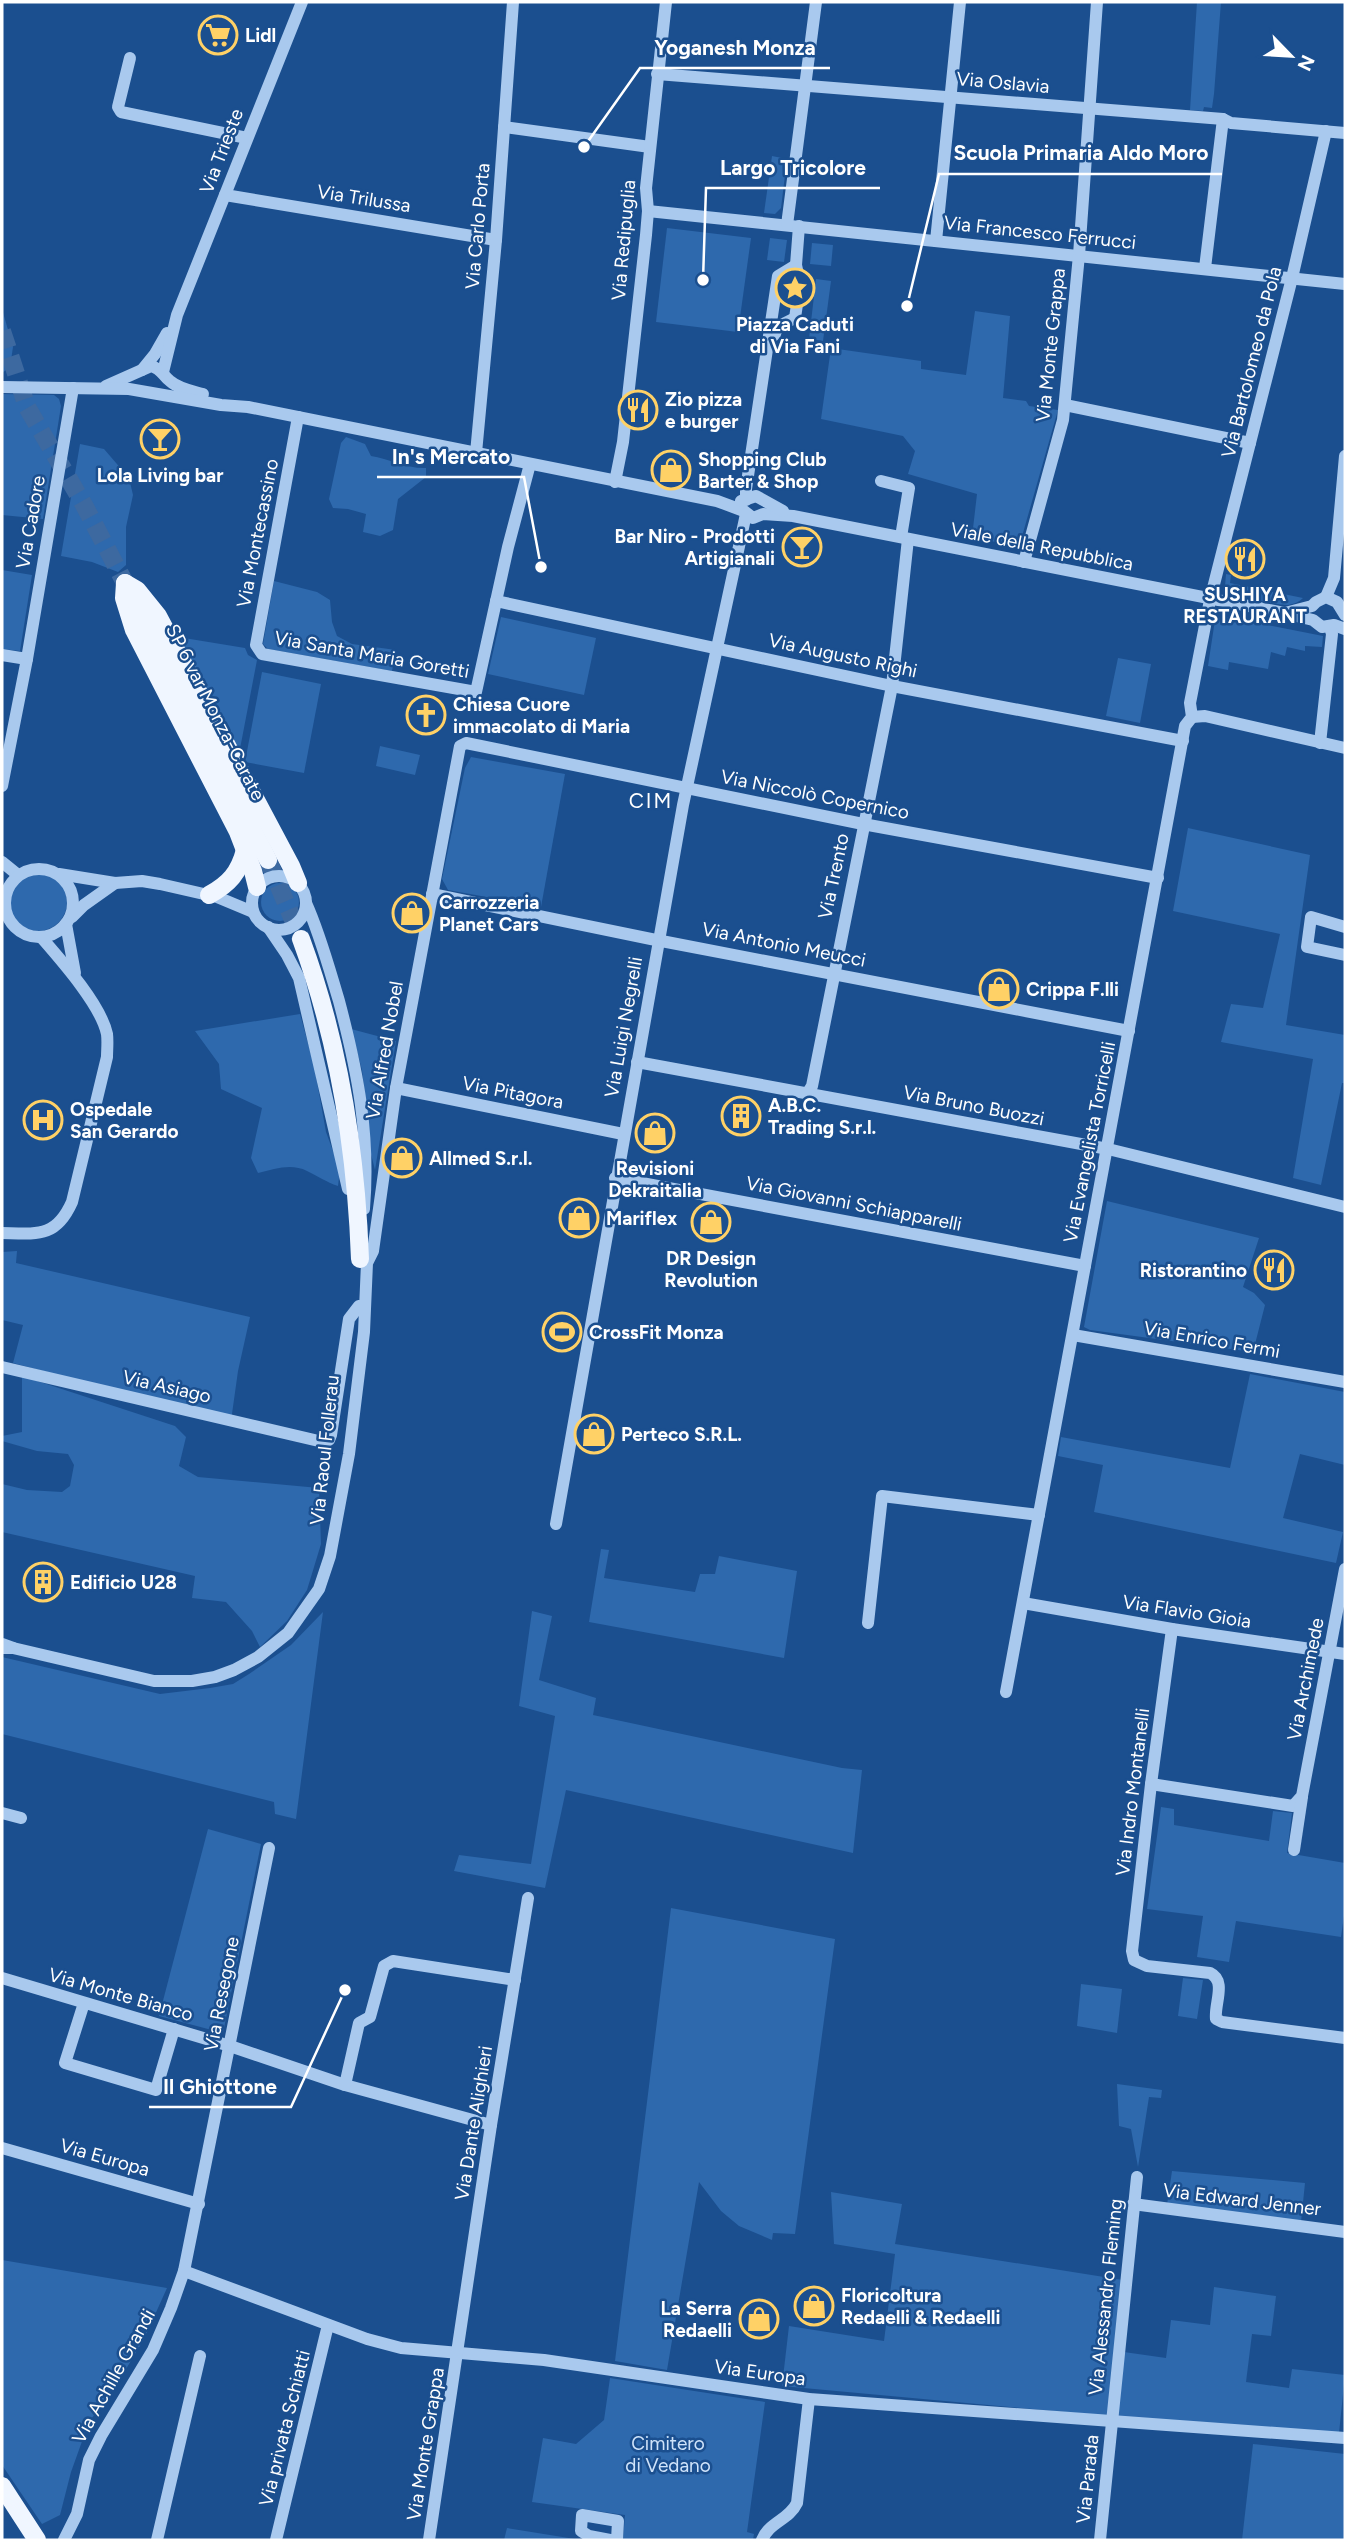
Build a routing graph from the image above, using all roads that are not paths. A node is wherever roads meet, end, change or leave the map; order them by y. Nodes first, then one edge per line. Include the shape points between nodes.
1 (302, 2) edge
2 (513, 2) edge
3 (666, 2) edge
4 (816, 2) edge
5 (960, 2) edge
6 (1097, 2) edge
7 (130, 58) dead end
8 (657, 74) junction
9 (806, 86) junction
10 (951, 97) junction
11 (1089, 108) junction
12 (1223, 119) junction
13 (504, 127) junction
14 (1326, 131) junction
15 (1345, 133) edge
16 (247, 138) junction
17 (650, 147) junction
18 (225, 195) junction
19 (648, 211) junction
20 (793, 226) junction
21 (496, 240) junction
22 (936, 241) junction
23 (1079, 255) junction
24 (796, 265) junction
25 (1205, 268) junction
26 (778, 276) junction
27 (1292, 278) junction
28 (800, 284) junction
29 (1345, 284) edge
30 (177, 315) junction
31 (772, 315) junction
32 (795, 318) junction
33 (769, 339) junction
34 (144, 369) junction
35 (164, 374) junction
36 (2, 387) edge
37 (73, 388) junction
38 (95, 388) junction
39 (150, 392) junction
40 (1065, 405) junction
41 (248, 407) junction
42 (298, 417) junction
43 (1250, 443) junction
44 (476, 453) junction
45 (1345, 456) edge
46 (530, 464) junction
47 (881, 481) dead end
48 (615, 482) junction
49 (753, 507) junction
50 (904, 538) junction
51 (1024, 562) junction
52 (125, 583) junction
53 (1210, 600) junction
54 (496, 601) junction
55 (1312, 606) junction
56 (1337, 606) edge
57 (1283, 613) junction
58 (1313, 620) junction
59 (1336, 627) edge
60 (717, 648) junction
61 (262, 654) joint
62 (2, 655) edge
63 (27, 659) junction
64 (892, 686) junction
65 (1192, 717) junction
66 (1183, 741) junction
67 (466, 743) joint
68 (1320, 743) junction
69 (1345, 748) edge
70 (2, 786) edge
71 (686, 789) junction
72 (863, 824) junction
73 (245, 850) junction
74 (268, 860) tunnel mouth
75 (2, 862) edge
76 (59, 874) junction
77 (18, 875) junction
78 (1158, 878) junction
79 (2, 882) edge
80 (115, 883) junction
81 (298, 883) junction
82 (255, 890) junction
83 (432, 894) junction
84 (213, 896) junction
85 (4, 901) edge
86 (306, 903) junction
87 (253, 912) junction
88 (6, 919) edge
89 (67, 922) junction
90 (268, 927) junction
91 (1345, 927) edge
92 (41, 937) junction
93 (301, 939) tunnel mouth
94 (658, 940) junction
95 (1345, 955) edge
96 (833, 973) junction
97 (75, 977) junction
98 (1129, 1031) junction
99 (637, 1062) junction
100 (396, 1088) junction
101 (807, 1094) junction
102 (623, 1134) junction
103 (351, 1143) junction
104 (1108, 1150) junction
105 (615, 1178) junction
106 (1345, 1207) edge
107 (363, 1211) junction
108 (2, 1233) edge
109 (364, 1261) junction
110 (1086, 1266) junction
111 (359, 1306) junction
112 (1073, 1335) junction
113 (2, 1367) edge
114 (356, 1368) junction
115 (1345, 1382) edge
116 (323, 1442) joint
117 (1039, 1515) junction
118 (556, 1524) dead end
119 (1345, 1569) edge
120 (1023, 1603) junction
121 (868, 1623) dead end
122 (1172, 1629) junction
123 (6, 1647) edge
124 (1329, 1651) junction
125 (1345, 1654) edge
126 (1006, 1692) dead end
127 (1151, 1784) junction
128 (1302, 1796) junction
129 (2, 1813) edge
130 (21, 1818) dead end
131 (269, 1848) dead end
132 (1294, 1850) dead end
133 (528, 1898) dead end
134 (2, 1979) edge
135 (515, 1980) junction
136 (84, 2003) junction
137 (174, 2029) junction
138 (1345, 2038) edge
139 (230, 2046) junction
140 (345, 2085) junction
141 (491, 2125) junction
142 (2, 2148) edge
143 (1137, 2178) dead end
144 (199, 2204) junction
145 (1133, 2204) junction
146 (1345, 2232) edge
147 (184, 2271) junction
148 (328, 2325) junction
149 (458, 2354) junction
150 (200, 2356) dead end
151 (809, 2399) junction
152 (1112, 2421) junction
153 (1345, 2438) edge
154 (2, 2487) edge
155 (37, 2540) edge
156 (64, 2540) edge
157 (157, 2540) edge
158 (276, 2540) edge
159 (429, 2540) edge
160 (610, 2540) edge
161 (617, 2540) edge
162 (762, 2540) edge
163 (1100, 2540) edge

1 - 16 street, Via Trieste
2 - 13 street, Via Carlo Porta
3 - 8 street, Via Redipuglia
4 - 9 street
5 - 10 street
6 - 11 street, Via Monte Grappa
7 - 16 street via 118,107 121,112
8 - 9 street, Via Oslavia
8 - 17 street, Via Redipuglia
9 - 10 street, Via Oslavia
9 - 20 street
10 - 11 street, Via Oslavia
10 - 22 street
11 - 12 street, Via Oslavia
11 - 23 street, Via Monte Grappa
12 - 14 street, Via Oslavia
12 - 25 street
13 - 17 street
13 - 21 street, Via Carlo Porta
14 - 15 street, Via Oslavia
14 - 27 street, Via Bartolomeo da Pola
16 - 18 street, Via Trieste
17 - 19 street, Via Redipuglia
18 - 21 street, Via Trilussa
18 - 30 street, Via Trieste
19 - 20 street, Via Francesco Ferrucci
19 - 48 street, Via Redipuglia
20 - 22 street, Via Francesco Ferrucci
20 - 24 street
21 - 44 street, Via Carlo Porta
22 - 23 street, Via Francesco Ferrucci
23 - 25 street, Via Francesco Ferrucci
23 - 40 street, Via Monte Grappa
24 - 26 street
24 - 28 street
25 - 27 street, Via Francesco Ferrucci
26 - 28 street
26 - 31 street, Via Luigi Negrelli
27 - 29 street, Via Francesco Ferrucci
27 - 43 street, Via Bartolomeo da Pola
28 - 32 street
30 - 34 street, Via Trieste
30 - 35 street, Via Trieste
31 - 32 street
31 - 33 street, Via Luigi Negrelli
32 - 33 street via 777,327
33 - 49 street, Via Luigi Negrelli via 746,489
34 - 35 street, Viale della Repubblica via 156,367
34 - 38 street, Viale della Repubblica
34 - 39 street via 139,381
35 - 39 street via 164,385
35 - 41 street, Viale della Repubblica via 184,389
36 - 37 street, Viale della Repubblica
37 - 38 street, Viale della Repubblica
37 - 63 street, Via Cadore
38 - 39 street, Viale della Repubblica
39 - 41 street, Viale della Repubblica
40 - 43 street
40 - 51 street, Via Monte Grappa
41 - 42 street, Viale della Repubblica
42 - 44 street, Viale della Repubblica
42 - 61 street, Via Montecassino via 256,645
43 - 53 street, Via Bartolomeo da Pola
44 - 46 street, Viale della Repubblica
45 - 56 street via 1334,578
46 - 48 street, Viale della Repubblica
46 - 54 street
47 - 50 street, Via Trento via 909,488
48 - 49 street, Viale della Repubblica
49 - 50 street, Viale della Repubblica
49 - 60 street, Via Luigi Negrelli via 740,538
50 - 51 street, Viale della Repubblica
50 - 64 street, Via Trento
51 - 53 street, Viale della Repubblica
52 - 73 main road via 124,598 134,630
52 - 74 main road, SP 6 var Monza-Carate
52 - 81 main road via 137,590 158,616
53 - 57 street, Viale della Repubblica
53 - 65 street, Via Evangelista Torricelli via 1190,703
54 - 60 street, Via Augusto Righi
54 - 61 street, Via Santa Maria Goretti via 476,692
55 - 56 street, Viale della Repubblica via 1316,601
55 - 57 street, Viale della Repubblica
55 - 58 street
56 - 59 street
57 - 58 street, Viale della Repubblica
58 - 59 street, Viale della Repubblica via 1319,626
59 - 68 street
60 - 64 street, Via Augusto Righi
60 - 71 street, Via Luigi Negrelli
62 - 63 street
63 - 70 street, Via Cadore
64 - 66 street, Via Augusto Righi
64 - 72 street, Via Trento
65 - 66 street, Via Evangelista Torricelli
65 - 68 street via 1205,716
66 - 78 street, Via Evangelista Torricelli
67 - 71 street, Via Niccolò Copernico
67 - 83 street, Via Alfred Nobel via 458,752
68 - 69 street
71 - 72 street, Via Niccolò Copernico
71 - 94 street, Via Luigi Negrelli
72 - 78 street, Via Niccolò Copernico
72 - 96 street, Via Trento
73 - 82 main road
73 - 84 main road via 236,875
75 - 77 street
76 - 77 street via 38,868
76 - 80 street
76 - 89 street via 73,895
77 - 85 street
78 - 98 street, Via Evangelista Torricelli
79 - 85 street
80 - 84 street via 142,881
80 - 89 street
81 - 82 street via 273,876
81 - 86 street
82 - 84 street
82 - 87 street
83 - 94 street, Via Antonio Meucci
83 - 100 street, Via Alfred Nobel
84 - 87 street
85 - 88 street
86 - 90 street via 293,926 281,930
86 - 107 street via 334,984 359,1084 366,1135
87 - 90 street
88 - 92 street via 23,933
89 - 92 street via 55,933
89 - 97 street
90 - 109 street via 294,968 303,993 346,1178 355,1242
91 - 95 street via 1311,917 1307,947
92 - 97 street
93 - 103 main road via 323,1004
94 - 96 street, Via Antonio Meucci
94 - 99 street, Via Luigi Negrelli
96 - 98 street, Via Antonio Meucci
96 - 101 street, Via Trento
97 - 108 street via 103,1021 107,1057 72,1202 64,1220 50,1230 38,1235
98 - 104 street, Via Evangelista Torricelli
99 - 101 street, Via Bruno Buozzi
99 - 102 street, Via Luigi Negrelli
100 - 102 street, Via Pitagora
100 - 109 street, Via Alfred Nobel via 373,1251
101 - 104 street, Via Bruno Buozzi
102 - 105 street, Via Luigi Negrelli
103 - 107 main road
103 - 109 main road
104 - 106 street, Via Bruno Buozzi
104 - 110 street, Via Evangelista Torricelli
105 - 110 street, Via Giovanni Schiapparelli
105 - 118 street, Via Luigi Negrelli
107 - 109 street
109 - 111 street, Via Alfred Nobel
109 - 114 street, Via Alfred Nobel via 367,1295
110 - 112 street, Via Evangelista Torricelli
111 - 114 street, Via Alfred Nobel
111 - 116 street, Via Alfred Nobel via 349,1319 331,1435
112 - 115 street, Via Enrico Fermi
112 - 117 street, Via Evangelista Torricelli
113 - 116 street, Via Asiago
114 - 123 street, Via Raoul Follerau via 349,1454 325,1575 288,1633 258,1657 215,1677 154,1681
117 - 120 street, Via Evangelista Torricelli
117 - 121 street via 882,1496
119 - 124 street, Via Archimede
120 - 122 street, Via Flavio Gioia
120 - 126 street, Via Evangelista Torricelli
122 - 124 street, Via Flavio Gioia
122 - 127 street, Via Indro Montanelli
124 - 125 street, Via Flavio Gioia
124 - 128 street, Via Archimede
127 - 128 street via 1293,1807
127 - 138 street, Via Indro Montanelli via 1134,1960 1217,1976 1216,2019 1222,2022
128 - 132 street, Via Archimede
129 - 130 street
131 - 139 street, Via Resegone
133 - 135 street, Via Dante Alighieri
134 - 136 street, Via Monte Bianco
135 - 140 street via 393,1961 384,1966 370,2017 359,2023
135 - 141 street, Via Dante Alighieri
136 - 137 street, Via Monte Bianco
136 - 137 street via 65,2063 156,2090
137 - 139 street, Via Monte Bianco
139 - 140 street, Via Monte Bianco
139 - 144 street, Via Resegone
140 - 141 street, Via Monte Bianco
141 - 149 street, Via Dante Alighieri
142 - 144 street, Via Europa
143 - 145 street, Via Alessandro Fleming
144 - 147 street, Via Resegone
145 - 146 street, Via Edward Jenner
145 - 152 street, Via Alessandro Fleming
147 - 148 street, Via Europa
147 - 156 street, Via Achille Grandi via 153,2350 89,2459 76,2514
148 - 149 street, Via Europa via 401,2348
148 - 158 street, Via privata Schiatti
149 - 151 street, Via Europa via 544,2360
149 - 159 street, Via Monte Grappa
150 - 157 street
151 - 152 street, Via Europa
151 - 162 street via 797,2503
152 - 153 street, Via Europa
152 - 163 street, Via Parada
154 - 155 main road
160 - 161 street via 581,2531 582,2515 618,2521

